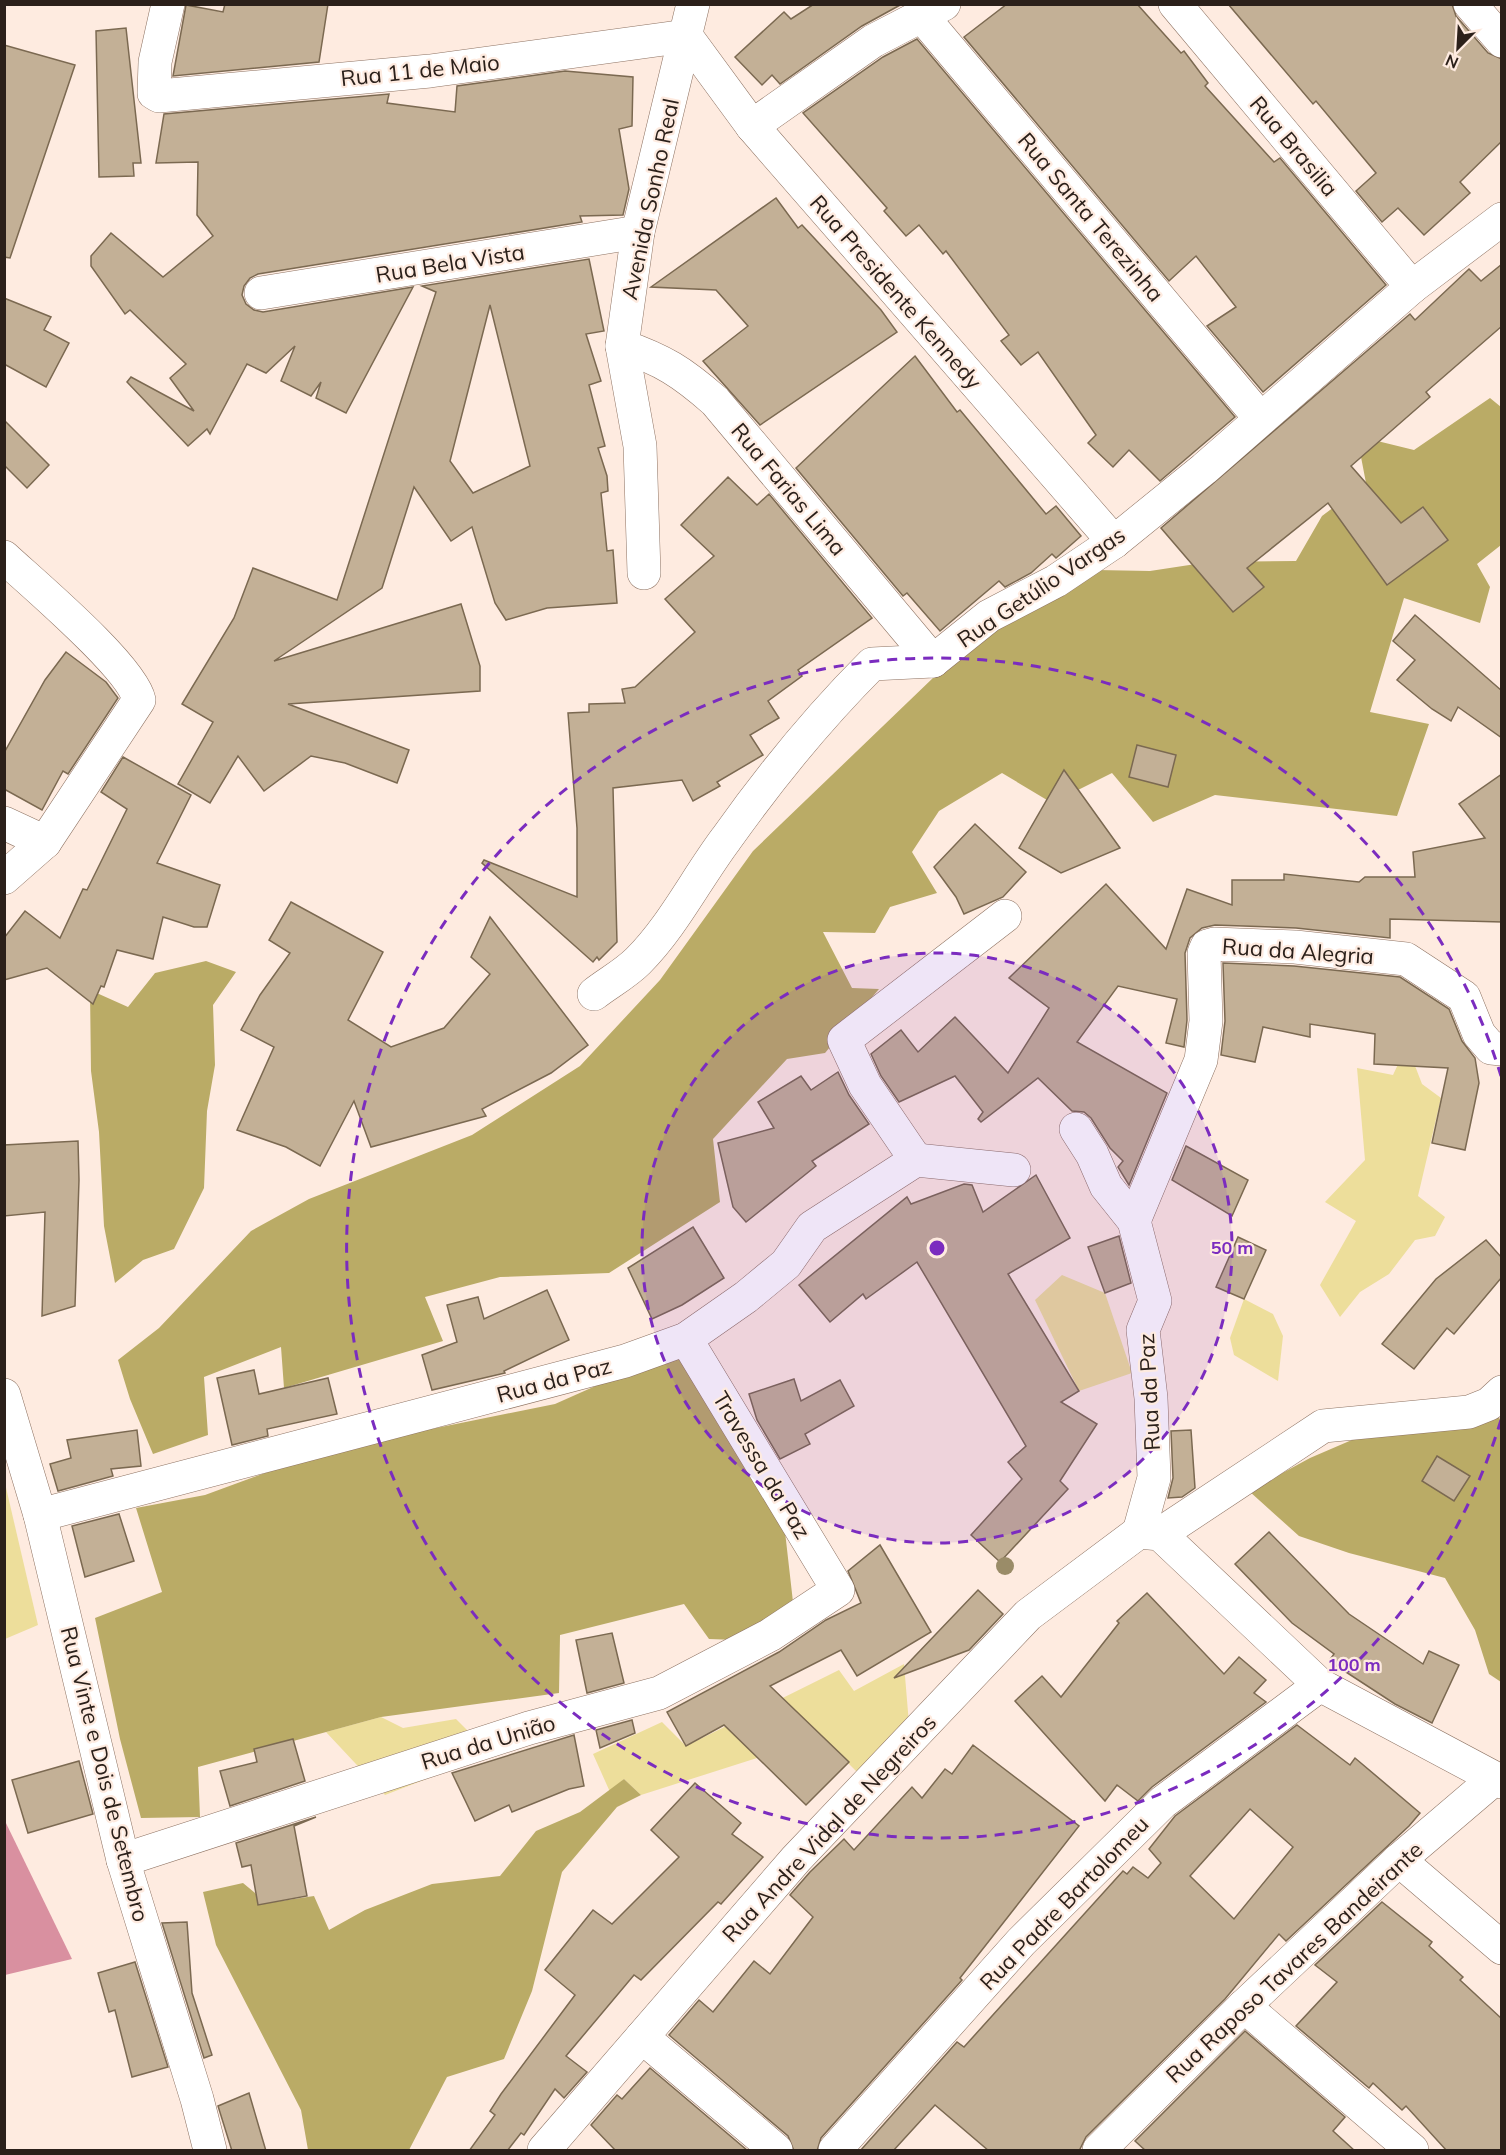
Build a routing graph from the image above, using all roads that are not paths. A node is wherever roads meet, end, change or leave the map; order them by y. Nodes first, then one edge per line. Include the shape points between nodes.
1 (168, 4) edge
2 (693, 4) edge
3 (1174, 4) edge
4 (1470, 4) edge
5 (932, 10) edge
6 (686, 36) junction
7 (1502, 41) edge
8 (752, 126) junction
9 (1502, 219) edge
10 (638, 232) junction
11 (1412, 287) junction
12 (261, 293) dead end
13 (622, 346) junction
14 (1260, 418) junction
15 (1114, 542) junction
16 (4, 557) edge
17 (644, 573) dead end
18 (933, 661) junction
19 (4, 823) edge
20 (45, 842) junction
21 (4, 878) edge
22 (1005, 916) dead end
23 (594, 994) dead end
24 (1496, 1048) edge
25 (1076, 1129) dead end
26 (916, 1160) junction
27 (1014, 1170) dead end
28 (1134, 1221) junction
29 (686, 1339) junction
30 (1502, 1392) edge
31 (4, 1395) edge
32 (40, 1515) junction
33 (1149, 1533) junction
34 (838, 1590) joint
35 (1320, 1685) junction
36 (1498, 1780) edge
37 (123, 1860) junction
38 (1399, 1860) junction
39 (1502, 1948) edge
40 (1244, 2006) junction
41 (642, 2037) junction
42 (1104, 2149) edge
43 (210, 2151) edge
44 (544, 2151) edge
45 (776, 2151) edge
46 (835, 2151) edge
47 (1412, 2151) edge

1 - 6 street, Rua 11 de Maio via 155,62 154,93 165,96 430,71
2 - 6 street, Avenida Sonho Real
3 - 11 street, Rua Brasilia
4 - 7 street
5 - 8 street via 873,41
5 - 14 street, Rua Santa Terezinha
6 - 8 street, Rua Presidente Kennedy
6 - 10 street, Avenida Sonho Real
8 - 15 street, Rua Presidente Kennedy
9 - 11 street, Rua Getúlio Vargas
10 - 12 street, Rua Bela Vista
10 - 13 street, Avenida Sonho Real
11 - 14 street, Rua Getúlio Vargas
13 - 17 street, Avenida Sonho Real via 640,446
13 - 18 street, Rua Farias Lima via 660,359 690,378 715,401
14 - 15 street, Rua Getúlio Vargas
15 - 18 street, Rua Getúlio Vargas via 1056,581 989,616
16 - 20 street via 84,631 132,683 139,700
18 - 23 street, Rua Getúlio Vargas via 872,664 833,703 725,840 637,962
19 - 20 street
20 - 21 street
22 - 26 street via 847,1035 844,1044 865,1085
24 - 28 street, Rua da Alegria via 1479,1035 1464,997 1406,959 1295,947 1207,946 1201,1060
25 - 28 street, Rua da Paz via 1106,1186
26 - 27 street
26 - 29 street, Rua da Paz via 812,1227 786,1264
28 - 33 street, Rua da Paz via 1155,1301 1143,1330 1154,1478
29 - 32 street, Rua da Paz via 626,1361
29 - 34 street, Travessa da Paz
30 - 33 street, Rua Andre Vidal de Negreiros via 1489,1404 1469,1412 1323,1426
31 - 32 street, Rua Vinte e Dois de Setembro
32 - 37 street, Rua Vinte e Dois de Setembro
33 - 35 street
33 - 41 street, Rua Andre Vidal de Negreiros via 1028,1615 796,1859
34 - 37 street, Rua da União via 770,1635 659,1693 529,1728
35 - 36 street
35 - 46 street, Rua Padre Bartolomeu via 1163,1802 1021,1942
36 - 38 street, Rua Raposo Tavares Bandeirante
37 - 43 street, Rua Vinte e Dois de Setembro
38 - 39 street
38 - 40 street, Rua Raposo Tavares Bandeirante
40 - 42 street, Rua Raposo Tavares Bandeirante
40 - 47 street
41 - 44 street, Rua Andre Vidal de Negreiros
41 - 45 street

